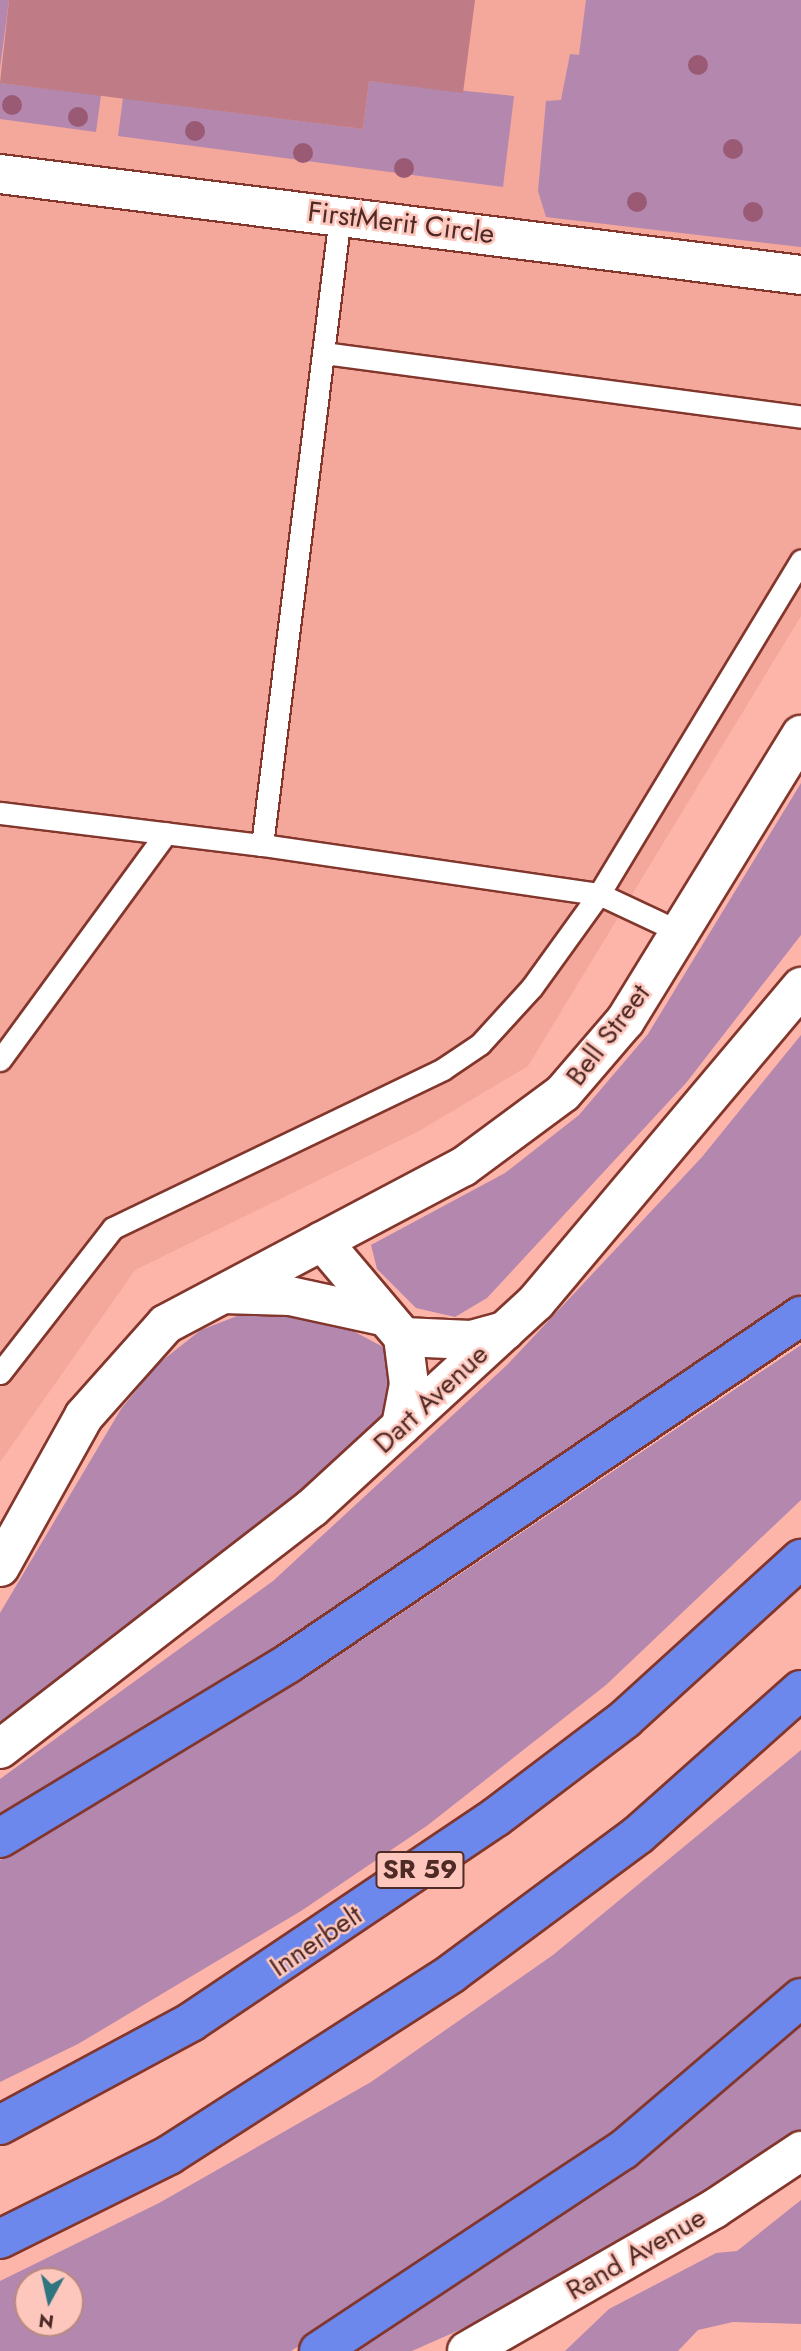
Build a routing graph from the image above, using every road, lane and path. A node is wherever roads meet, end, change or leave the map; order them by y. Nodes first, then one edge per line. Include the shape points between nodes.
1 (0, 174) edge
2 (340, 216) junction
3 (801, 275) edge
4 (324, 353) junction
5 (801, 417) edge
6 (801, 560) edge
7 (801, 735) edge
8 (0, 813) edge
9 (166, 833) junction
10 (262, 845) junction
11 (599, 894) junction
12 (680, 932) junction
13 (801, 986) edge
14 (0, 1060) edge
15 (321, 1241) junction
16 (218, 1294) junction
17 (801, 1316) edge
18 (393, 1326) junction
19 (505, 1331) junction
20 (0, 1374) edge
21 (401, 1426) junction
22 (801, 1559) edge
23 (0, 1567) edge
24 (801, 1690) edge
25 (0, 1749) edge
26 (0, 1838) edge
27 (801, 1997) edge
28 (0, 2125) edge
29 (801, 2151) edge
30 (0, 2239) edge
31 (319, 2351) edge
32 (467, 2351) edge

1 - 2 street, FirstMerit Circle
2 - 3 street, FirstMerit Circle
2 - 4 lane
4 - 5 lane
4 - 10 lane
6 - 11 lane
7 - 12 street, Bell Street
8 - 9 lane
9 - 10 lane
9 - 14 lane
10 - 11 lane
11 - 12 lane
11 - 20 lane via 533,987 480,1044 443,1069 113,1228
12 - 15 street, Bell Street via 625,1021 563,1093 463,1167
13 - 19 street, Dart Avenue via 651,1172
15 - 16 street, Bell Street
15 - 18 street
16 - 18 street via 290,1296
16 - 23 street, Bell Street via 166,1324 109,1381
17 - 26 highway via 300,1656
18 - 19 street via 471,1340
18 - 21 street via 409,1384
19 - 21 street, Dart Avenue
21 - 25 street, Dart Avenue via 281,1533
22 - 28 highway, Innerbelt / SR 59 via 625,1719 496,1818 191,2022
24 - 30 highway via 638,1835 452,1973 169,2155
27 - 31 highway via 623,2150
29 - 32 street, Rand Avenue via 714,2209

